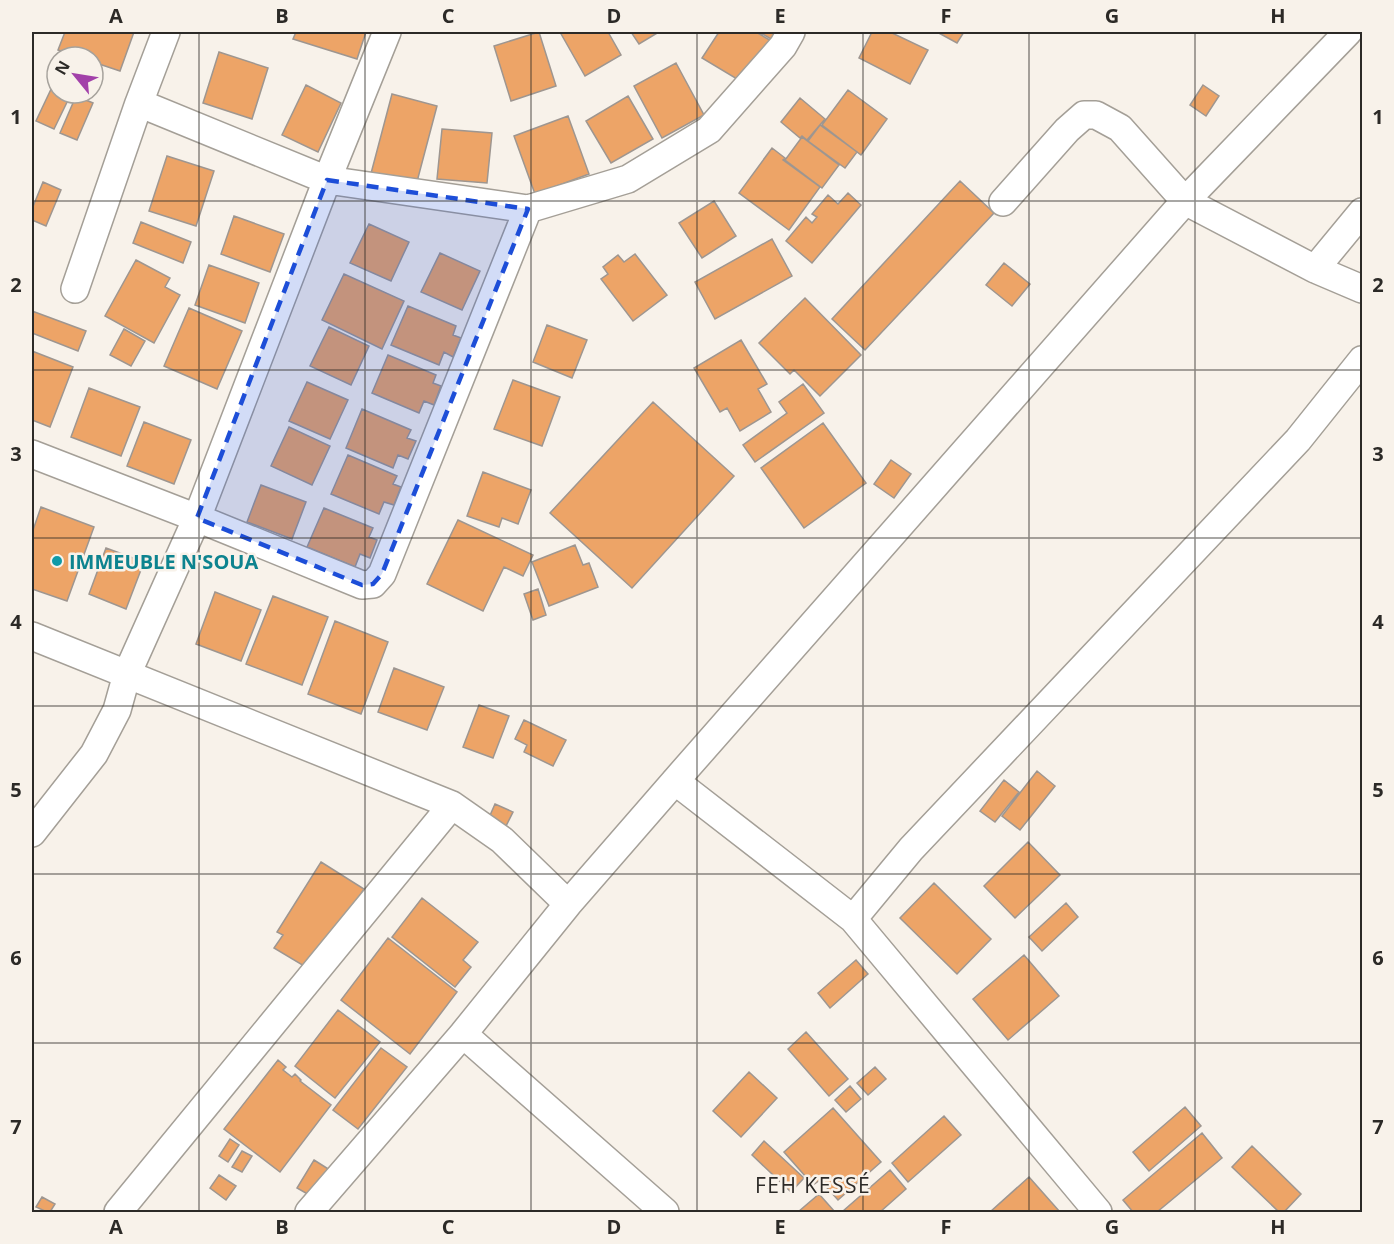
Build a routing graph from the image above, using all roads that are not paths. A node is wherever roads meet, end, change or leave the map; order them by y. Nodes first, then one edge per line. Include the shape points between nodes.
1 (166, 32) edge
2 (387, 32) edge
3 (791, 32) edge
4 (1348, 32) edge
5 (139, 103) junction
6 (327, 180) junction
7 (1185, 201) junction
8 (1003, 202) dead end
9 (528, 209) junction
10 (1362, 212) edge
11 (1315, 269) junction
12 (75, 289) dead end
13 (1362, 289) edge
14 (1362, 360) edge
15 (32, 454) edge
16 (196, 518) junction
17 (32, 636) edge
18 (127, 674) junction
19 (675, 781) junction
20 (452, 805) junction
21 (32, 833) edge
22 (568, 904) junction
23 (853, 919) junction
24 (462, 1034) junction
25 (118, 1212) edge
26 (309, 1212) edge
27 (665, 1212) edge
28 (1098, 1212) edge

1 - 5 street
2 - 6 street
3 - 9 street via 709,130 628,179
4 - 7 street
5 - 6 street
5 - 12 street
6 - 9 street
6 - 16 street
7 - 8 street via 1120,128 1096,115 1084,115
7 - 11 street
7 - 19 street
9 - 16 street via 382,574 373,584 362,585
10 - 11 street
11 - 13 street
14 - 23 street via 1298,440 911,849
15 - 16 street
16 - 18 street
17 - 18 street
18 - 20 street
18 - 21 street via 117,710 94,754
19 - 22 street
19 - 23 street
20 - 22 street via 502,840
20 - 25 street
22 - 24 street
23 - 28 street
24 - 26 street
24 - 27 street

